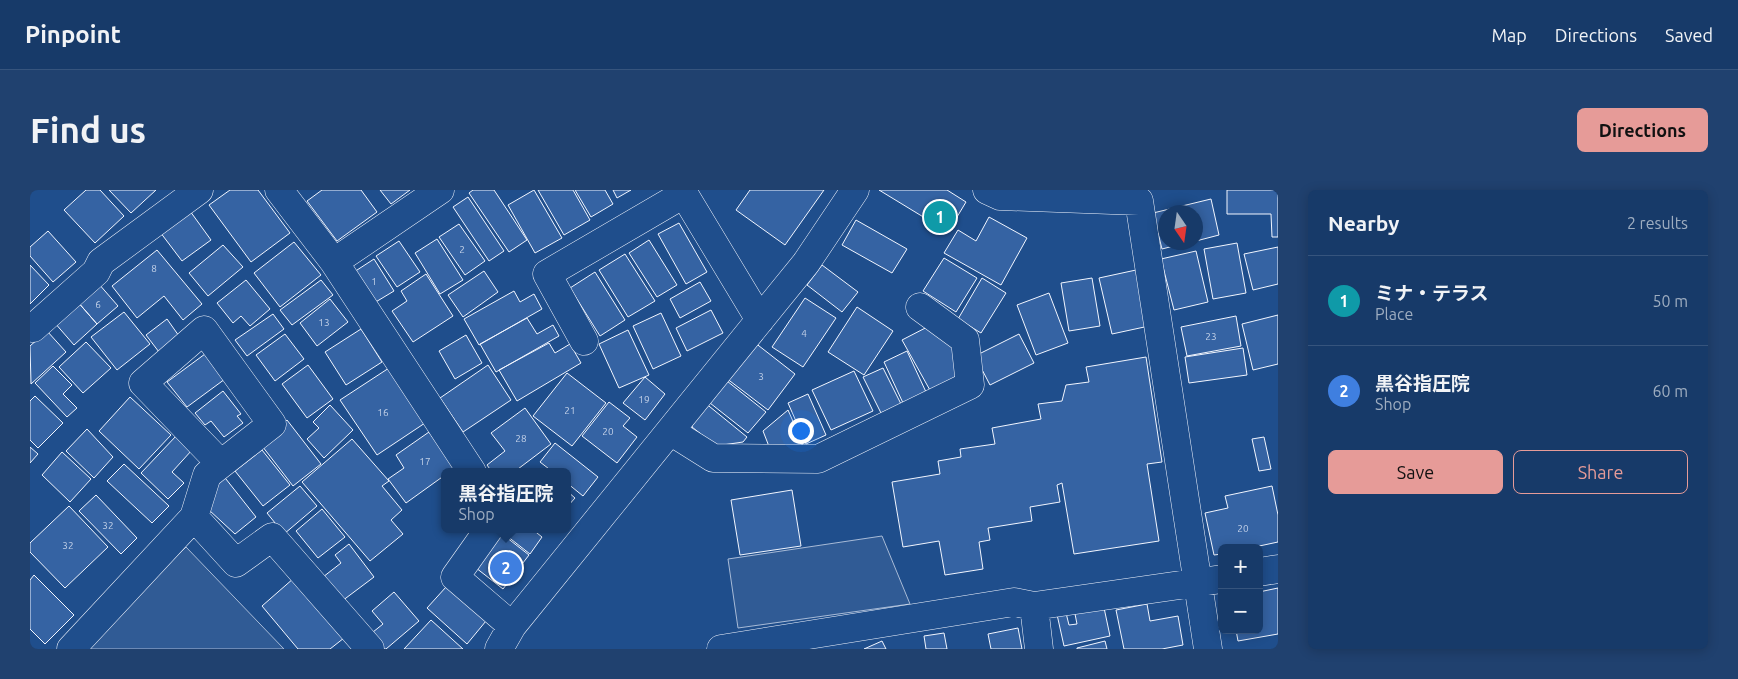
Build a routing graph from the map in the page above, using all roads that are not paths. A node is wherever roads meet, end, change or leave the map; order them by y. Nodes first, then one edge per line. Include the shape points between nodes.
1 (279, 190) edge
2 (440, 190) edge
3 (855, 190) edge
4 (987, 190) edge
5 (186, 193) edge
6 (334, 262) junction
7 (920, 307) dead end
8 (760, 320) junction
9 (33, 328) dead end
10 (584, 341) dead end
11 (670, 431) junction
12 (221, 464) junction
13 (469, 468) edge
14 (194, 517) junction
15 (486, 533) edge
16 (1278, 569) edge
17 (1263, 571) edge
18 (1210, 581) edge
19 (1034, 606) junction
20 (505, 637) edge
21 (70, 649) edge
22 (370, 649) edge
23 (721, 649) edge
24 (1039, 649) edge
25 (1208, 649) edge

1 - 6 street
2 - 6 street
3 - 8 street via 806,263
4 - 18 street via 1000,196 1139,202
5 - 9 street via 102,262 96,272
6 - 13 street
7 - 11 street via 964,340 970,385 818,459 713,458
8 - 10 street via 684,194 547,274
8 - 11 street
11 - 20 street
12 - 12 street via 143,383 204,330 272,424
12 - 14 street via 208,475
14 - 21 street
14 - 22 street via 236,563 272,537
15 - 20 street via 455,577
16 - 17 street
18 - 19 street
18 - 25 street
19 - 23 street via 1014,602
19 - 24 street

